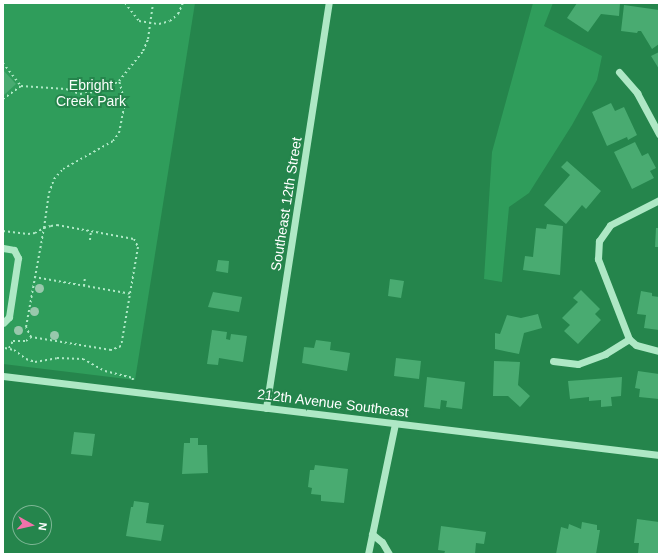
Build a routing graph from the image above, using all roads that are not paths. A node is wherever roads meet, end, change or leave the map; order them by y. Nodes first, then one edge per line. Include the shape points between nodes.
1 (329, 3) edge
2 (619, 72) dead end
3 (659, 134) edge
4 (659, 200) edge
5 (3, 248) edge
6 (3, 323) edge
7 (629, 339) junction
8 (659, 350) edge
9 (553, 361) dead end
10 (3, 376) edge
11 (266, 408) junction
12 (396, 424) junction
13 (659, 455) edge
14 (372, 534) junction
15 (368, 554) edge
16 (389, 554) edge

1 - 11 street, Southeast 12th Street
2 - 3 street via 637,93
4 - 7 street via 610,225 599,241 598,259
5 - 6 street via 14,250 18,258 9,317
7 - 8 street via 636,345
7 - 9 street via 605,354 578,364
10 - 11 street, 212th Avenue Southeast
11 - 12 street, 212th Avenue Southeast
12 - 13 street, 212th Avenue Southeast
12 - 14 street
14 - 15 street
14 - 16 street via 382,542

